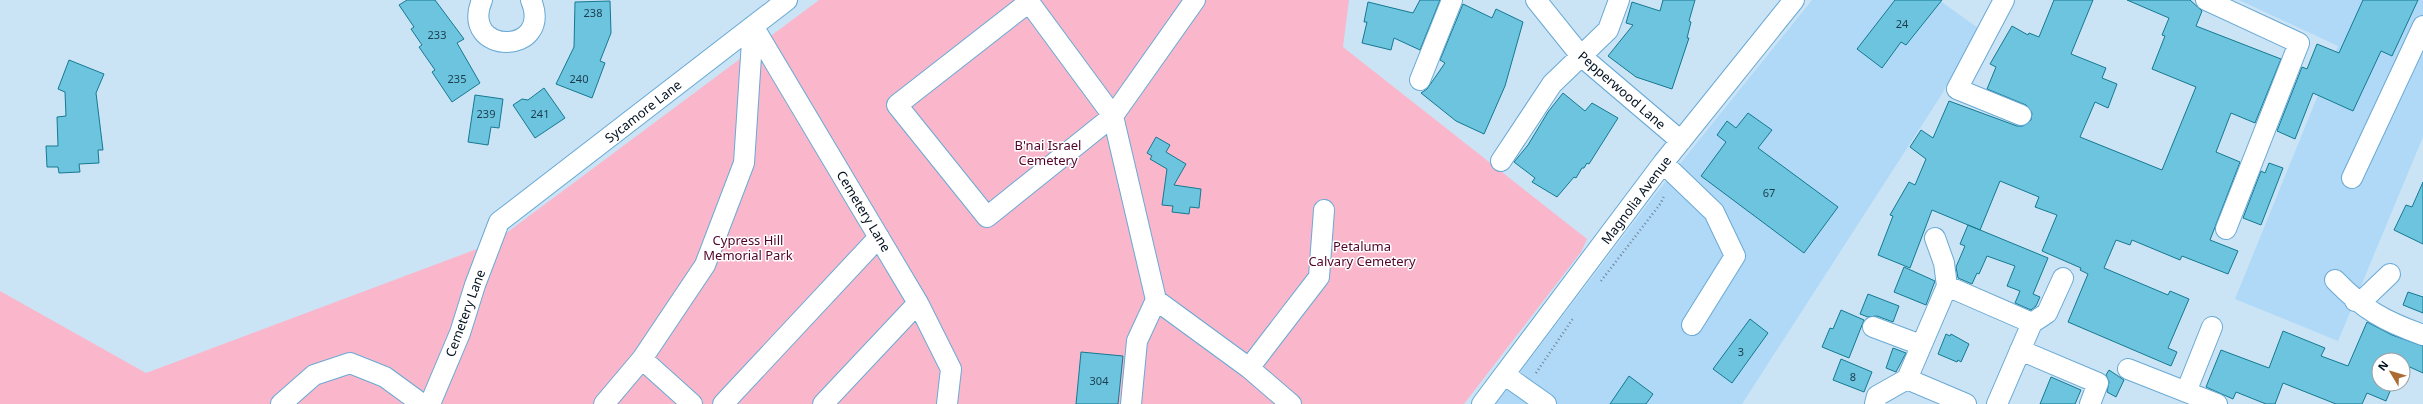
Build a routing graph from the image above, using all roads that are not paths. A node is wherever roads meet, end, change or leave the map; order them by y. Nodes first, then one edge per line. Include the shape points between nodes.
1 (482, 0) edge
2 (531, 0) edge
3 (787, 0) edge
4 (1195, 0) edge
5 (1452, 0) edge
6 (1536, 0) edge
7 (1619, 0) edge
8 (1794, 0) edge
9 (2004, 0) edge
10 (2206, 0) edge
11 (1030, 1) edge
12 (753, 26) junction
13 (2423, 26) edge
14 (1581, 56) junction
15 (1420, 80) dead end
16 (2021, 115) dead end
17 (1113, 116) junction
18 (1681, 141) junction
19 (1501, 161) dead end
20 (1663, 163) junction
21 (2352, 178) dead end
22 (1324, 210) dead end
23 (499, 222) joint
24 (2226, 229) dead end
25 (879, 237) junction
26 (1935, 238) dead end
27 (2390, 274) dead end
28 (2063, 278) dead end
29 (2335, 280) dead end
30 (1947, 286) junction
31 (1156, 300) junction
32 (2355, 301) junction
33 (918, 303) junction
34 (2032, 322) junction
35 (1692, 325) dead end
36 (1874, 327) dead end
37 (2212, 327) dead end
38 (2423, 335) edge
39 (1921, 346) junction
40 (2020, 350) junction
41 (642, 358) junction
42 (1249, 368) junction
43 (2128, 369) dead end
44 (1505, 376) junction
45 (1907, 378) junction
46 (2186, 392) junction
47 (281, 404) edge
48 (422, 404) edge
49 (430, 404) edge
50 (604, 404) edge
51 (692, 404) edge
52 (723, 404) edge
53 (823, 404) edge
54 (947, 404) edge
55 (1131, 404) edge
56 (1291, 404) edge
57 (1482, 404) edge
58 (1546, 404) edge
59 (1876, 404) edge
60 (1966, 404) edge
61 (1997, 404) edge
62 (2090, 404) edge
63 (2218, 404) edge

1 - 2 street via 478,17 485,34 501,42 510,43 526,35 532,28 535,18
3 - 12 street, Sycamore Lane
4 - 17 street
5 - 15 street
6 - 14 street, Pepperwood Lane
7 - 14 street via 1608,30
8 - 18 street, Magnolia Avenue
9 - 16 street via 1957,89
10 - 24 street via 2299,42
11 - 17 street
11 - 17 street via 897,106 986,217
12 - 23 street, Sycamore Lane
12 - 25 street, Cemetery Lane
12 - 41 street via 744,163 705,265
13 - 21 street
14 - 18 street, Pepperwood Lane
14 - 19 street via 1552,84
17 - 31 street
18 - 20 street, Magnolia Avenue
20 - 35 street via 1714,212 1735,256
20 - 44 street, Magnolia Avenue
22 - 42 street via 1319,277
23 - 49 street, Cemetery Lane via 460,333
25 - 33 street, Cemetery Lane
25 - 52 street
26 - 30 street via 1944,263
27 - 32 street via 2370,294
28 - 34 street via 2047,313
29 - 32 street
30 - 34 street
30 - 39 street
31 - 42 street
31 - 55 street via 1137,341
32 - 38 street via 2387,322
33 - 53 street
33 - 54 street, Cemetery Lane via 951,369
34 - 40 street
36 - 39 street
37 - 46 street
39 - 45 street
40 - 61 street
40 - 62 street via 2098,383
41 - 50 street
41 - 51 street
42 - 56 street
43 - 46 street
44 - 57 street, Magnolia Avenue
44 - 58 street
45 - 59 street via 1877,396
45 - 60 street
46 - 63 street
47 - 48 street via 314,375 350,363 385,377

